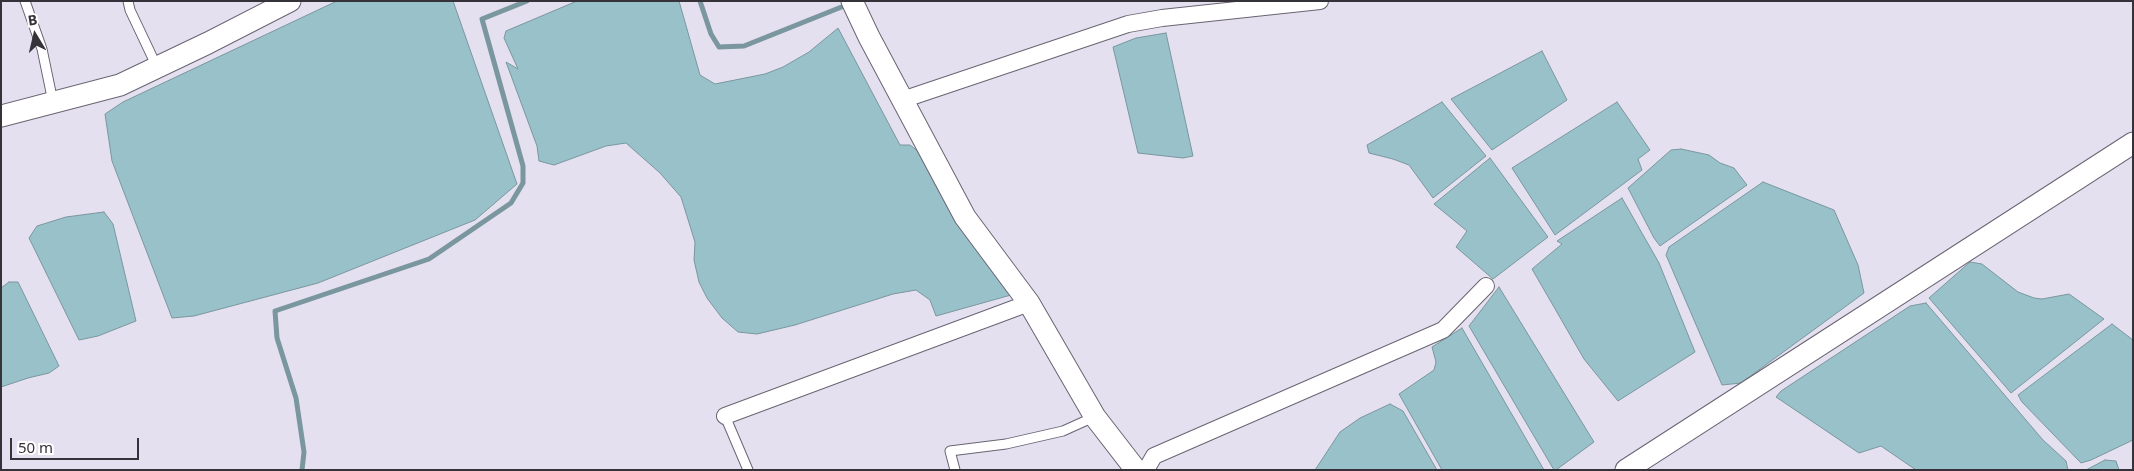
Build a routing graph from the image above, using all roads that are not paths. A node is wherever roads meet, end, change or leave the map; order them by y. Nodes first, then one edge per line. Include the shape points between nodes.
1 (25, 1) edge
2 (128, 1) edge
3 (290, 1) edge
4 (1320, 1) edge
5 (855, 7) edge
6 (158, 67) junction
7 (902, 100) junction
8 (53, 102) junction
9 (1, 116) edge
10 (2133, 143) edge
11 (1486, 286) dead end
12 (1028, 304) junction
13 (724, 416) joint
14 (1094, 417) junction
15 (748, 470) edge
16 (954, 470) edge
17 (1136, 470) edge
18 (1146, 470) edge
19 (1626, 470) edge

1 - 8 lane via 42,49
2 - 6 lane
3 - 6 street
4 - 7 street via 1128,24
5 - 7 street
6 - 8 street via 120,85
7 - 12 street via 966,217
8 - 9 street
10 - 19 street
11 - 18 street via 1443,330 1154,456
12 - 13 street
12 - 14 street
13 - 15 lane
14 - 16 lane via 1063,431 1006,444 950,451
14 - 17 street

